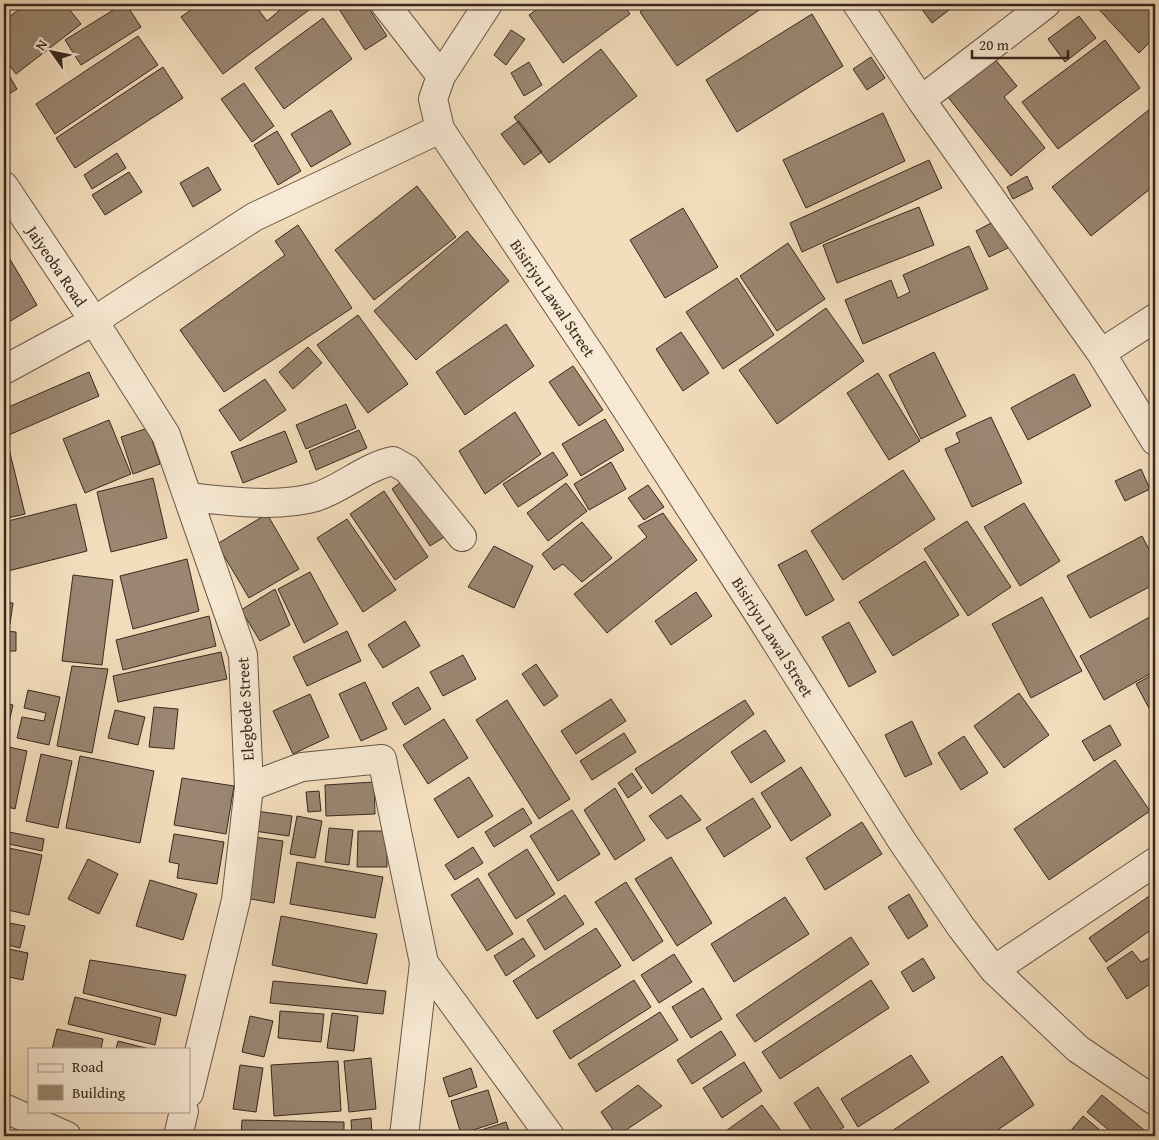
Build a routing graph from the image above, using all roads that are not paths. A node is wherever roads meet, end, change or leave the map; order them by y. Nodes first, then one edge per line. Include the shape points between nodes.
1 (385, 4) edge
2 (488, 4) edge
3 (857, 4) edge
4 (1046, 4) edge
5 (441, 76) junction
6 (921, 100) junction
7 (440, 129) junction
8 (4, 186) edge
9 (1155, 318) edge
10 (94, 321) junction
11 (1101, 353) junction
12 (4, 370) edge
13 (1155, 439) edge
14 (188, 497) junction
15 (462, 537) dead end
16 (249, 788) junction
17 (1155, 862) edge
18 (424, 963) junction
19 (994, 970) junction
20 (190, 1089) edge
21 (1155, 1101) edge
22 (4, 1108) edge
23 (184, 1112) edge
24 (67, 1136) edge
25 (178, 1136) edge
26 (404, 1136) edge
27 (550, 1136) edge

1 - 5 street
2 - 5 street, Bisiriyu Lawal Street
3 - 6 street
4 - 6 street
5 - 7 street, Bisiriyu Lawal Street via 432,99
6 - 11 street
7 - 10 street via 254,217
7 - 19 street, Bisiriyu Lawal Street via 615,392 902,841
8 - 10 street, Jaiyeoba Road
9 - 11 street
10 - 12 street
10 - 14 street, Elegbede Street via 166,434
11 - 13 street
14 - 15 street via 244,503 316,497 380,464 393,461 407,469
14 - 16 street, Elegbede Street via 244,655
16 - 18 street via 302,766 382,759
16 - 20 street, Elegbede Street via 236,900
17 - 19 street
18 - 26 street
18 - 27 street
19 - 21 street, Bisiriyu Lawal Street via 1078,1049
22 - 24 street
23 - 25 street

